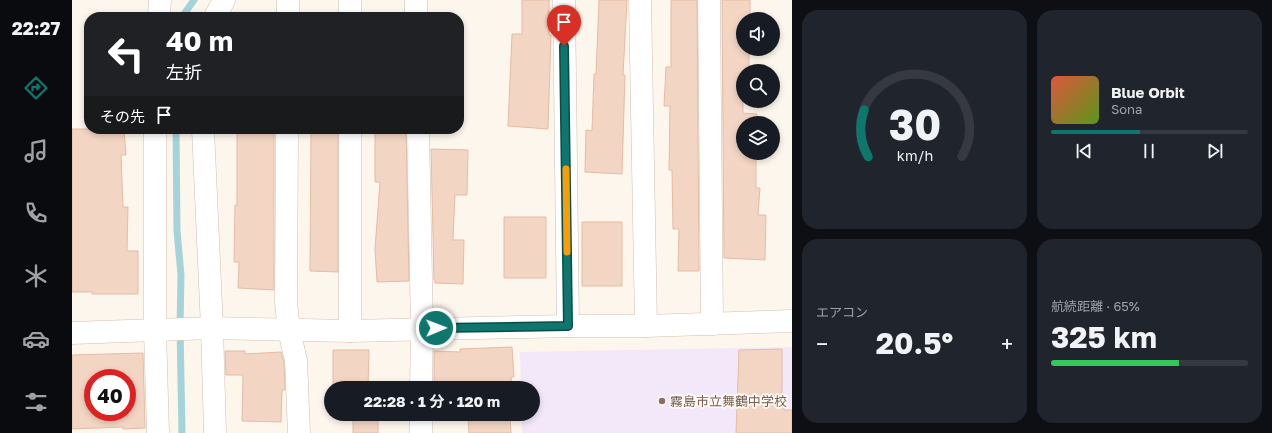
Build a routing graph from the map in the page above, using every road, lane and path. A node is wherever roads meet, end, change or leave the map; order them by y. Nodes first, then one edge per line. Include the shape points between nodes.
1 (160, 0) edge
2 (224, 0) edge
3 (288, 0) edge
4 (350, 0) edge
5 (416, 0) edge
6 (564, 0) edge
7 (640, 0) edge
8 (709, 0) edge
9 (160, 12) edge
10 (218, 12) edge
11 (288, 12) edge
12 (350, 12) edge
13 (416, 12) edge
14 (155, 134) edge
15 (203, 134) edge
16 (287, 134) edge
17 (350, 134) edge
18 (418, 134) edge
19 (792, 321) edge
20 (712, 324) junction
21 (568, 326) junction
22 (646, 326) junction
23 (208, 328) junction
24 (422, 329) junction
25 (161, 330) junction
26 (289, 331) junction
27 (350, 331) junction
28 (72, 333) edge
29 (421, 381) edge
30 (421, 421) edge
31 (158, 433) edge
32 (214, 433) edge
33 (299, 433) edge
34 (421, 433) edge

1 - 9 street
2 - 10 street
3 - 11 street
4 - 12 street
5 - 13 street
6 - 21 street
7 - 22 street
8 - 20 street
14 - 25 street
15 - 23 street
16 - 26 street via 286,302
17 - 27 street
18 - 24 street
19 - 20 street
20 - 22 street
21 - 22 street
21 - 24 street
23 - 25 street
23 - 26 street
23 - 32 street
24 - 27 street
24 - 29 street
25 - 28 street
25 - 31 street
26 - 27 street
26 - 33 street via 296,360
30 - 34 street

